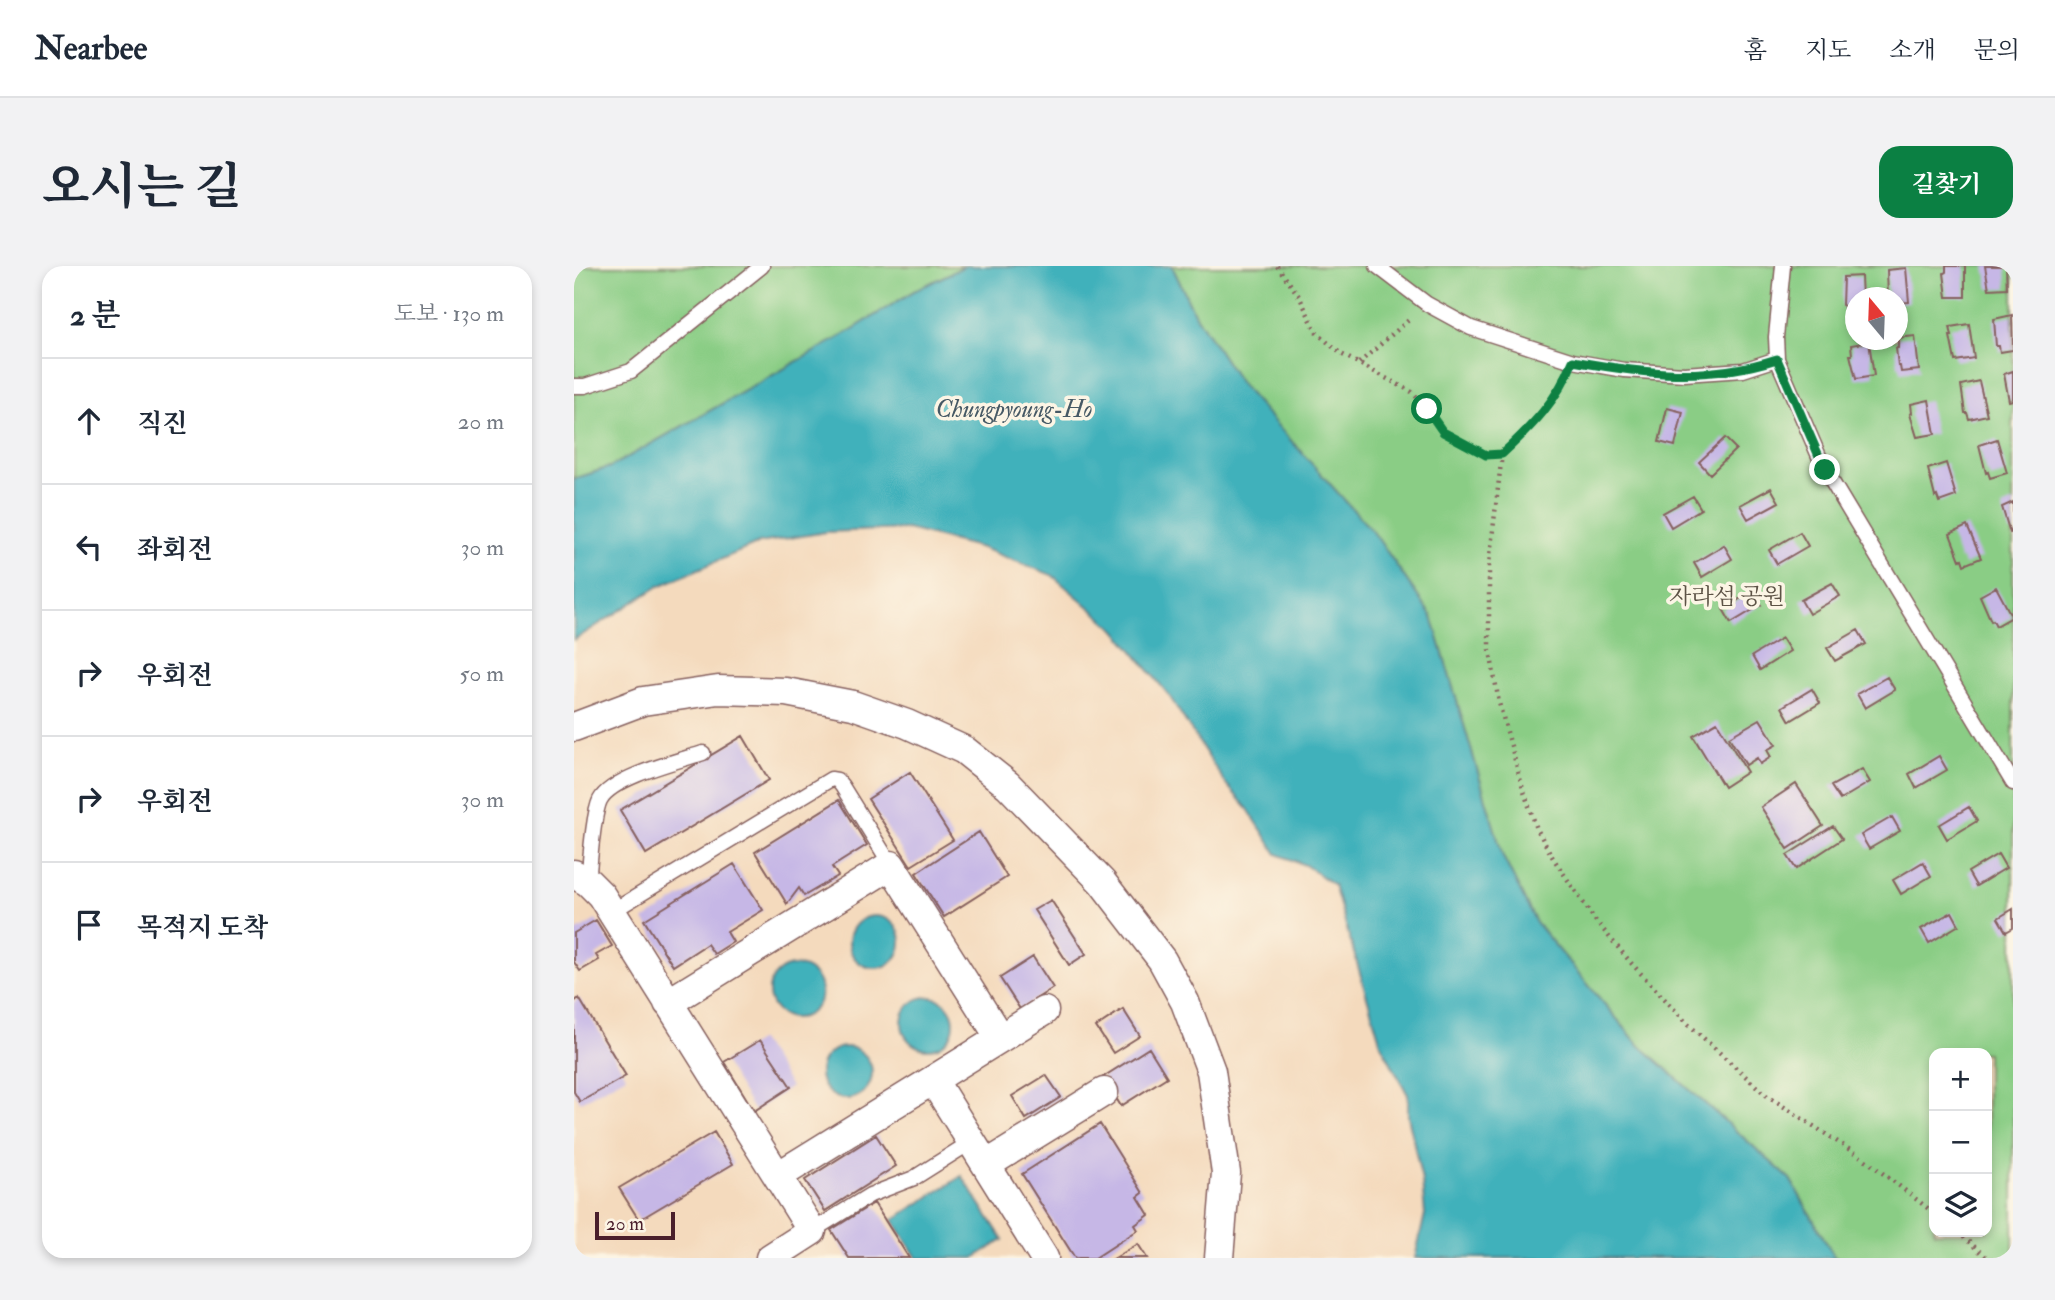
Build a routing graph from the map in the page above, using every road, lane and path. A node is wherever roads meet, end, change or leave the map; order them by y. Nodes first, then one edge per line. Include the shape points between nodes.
1 (762, 266) edge
2 (1277, 266) edge
3 (1377, 266) edge
4 (1783, 266) edge
5 (1427, 304) junction
6 (1777, 359) junction
7 (1573, 361) junction
8 (1359, 363) junction
9 (574, 386) edge
10 (1502, 454) junction
11 (574, 727) edge
12 (703, 753) dead end
13 (2013, 783) edge
14 (891, 864) junction
15 (581, 878) edge
16 (611, 912) junction
17 (668, 1003) junction
18 (1044, 1011) dead end
19 (1000, 1038) junction
20 (933, 1080) junction
21 (1104, 1092) dead end
22 (979, 1154) junction
23 (778, 1176) junction
24 (1929, 1209) edge
25 (812, 1231) junction
26 (1964, 1237) edge
27 (770, 1258) edge
28 (1044, 1258) edge
29 (1219, 1258) edge
30 (1987, 1258) edge

1 - 9 lane via 631,371
2 - 8 path via 1299,296 1317,333
3 - 5 lane
4 - 6 lane
5 - 7 lane via 1471,328
5 - 8 path
6 - 7 lane via 1743,370 1684,374
6 - 13 lane via 1825,470
7 - 10 path via 1549,407
8 - 10 path via 1412,392 1443,432 1486,455
10 - 24 path via 1489,564 1489,645 1499,703 1523,789 1553,858 1595,920 1687,1023 1766,1094 1867,1161
11 - 29 street via 643,701 718,690 786,692 853,705 907,724 964,750 1008,785 1102,883 1162,960 1185,1002 1210,1071 1226,1173
12 - 15 lane via 631,778 605,793
14 - 16 lane via 842,786 831,779
14 - 17 street
14 - 19 street
15 - 16 street via 601,895
16 - 17 street
17 - 23 street
18 - 19 street
19 - 20 street
20 - 22 street
20 - 23 street
21 - 22 street
22 - 25 lane via 876,1191
22 - 28 street
23 - 25 street
25 - 27 street
26 - 30 path

